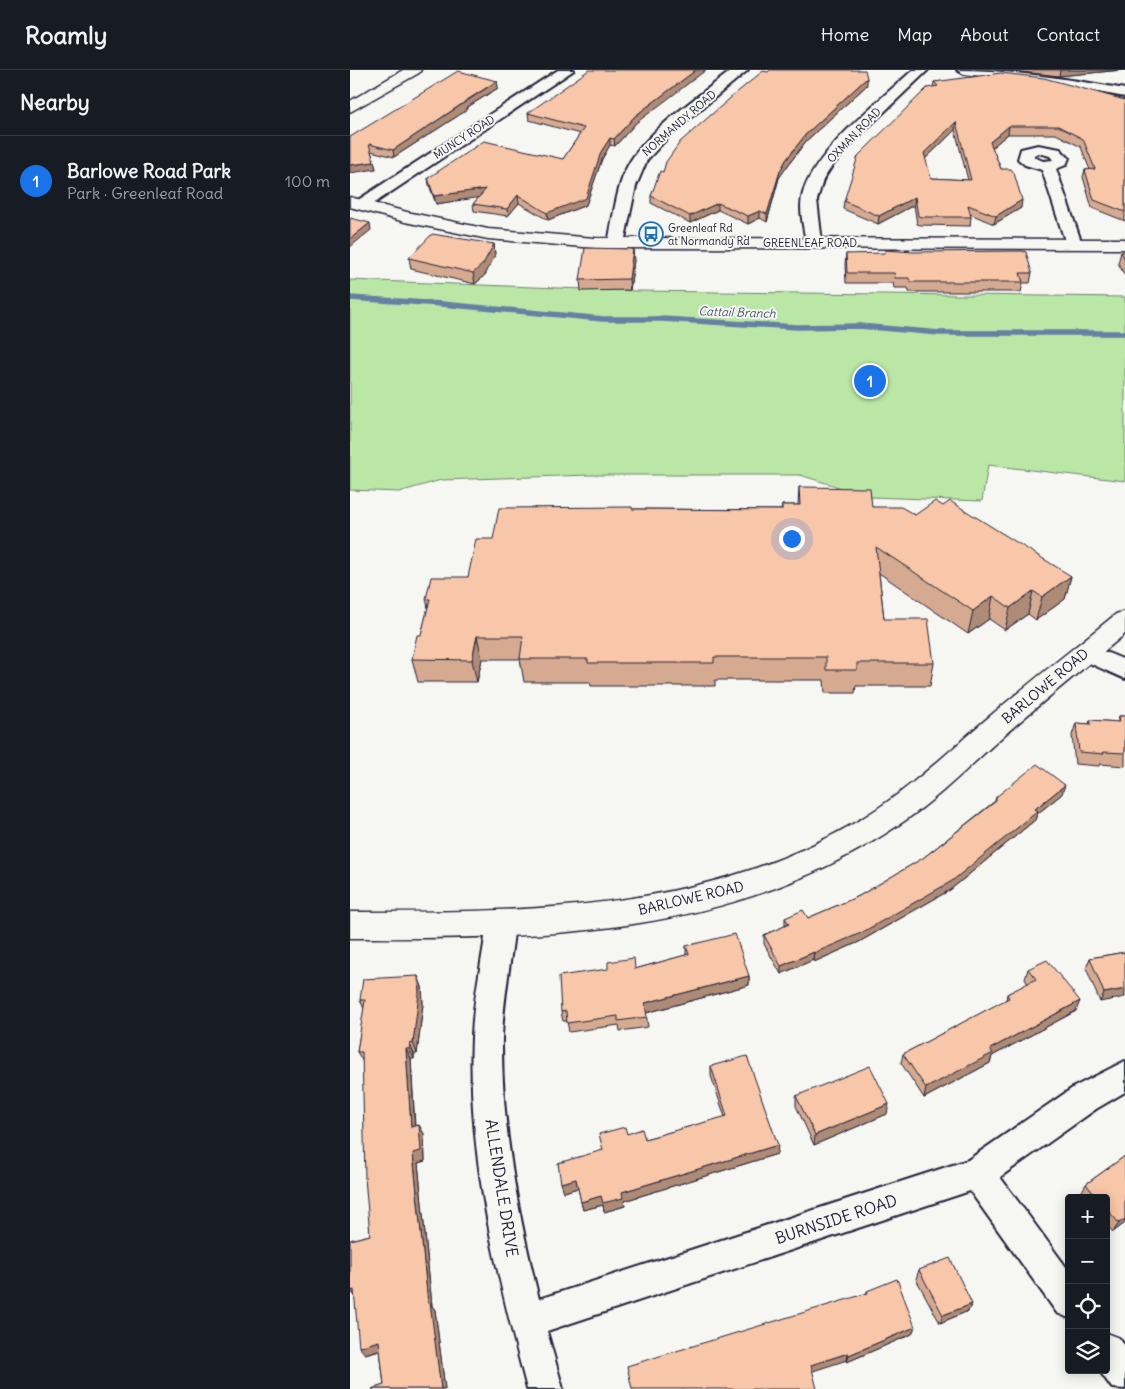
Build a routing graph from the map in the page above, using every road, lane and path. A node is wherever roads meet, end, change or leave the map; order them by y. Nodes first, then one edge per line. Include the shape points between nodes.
1 (414, 70) edge
2 (567, 70) edge
3 (742, 70) edge
4 (921, 70) edge
5 (964, 70) edge
6 (1125, 93) edge
7 (350, 107) edge
8 (1048, 166) dead end
9 (356, 203) edge
10 (616, 243) junction
11 (814, 243) junction
12 (1074, 244) junction
13 (1125, 244) edge
14 (1125, 620) edge
15 (1086, 652) junction
16 (1125, 670) edge
17 (502, 924) junction
18 (350, 925) edge
19 (1125, 1076) edge
20 (977, 1173) junction
21 (1065, 1295) edge
22 (527, 1320) junction
23 (1110, 1356) edge
24 (1125, 1374) edge
25 (545, 1389) edge

1 - 7 street
2 - 9 street, MUNCY ROAD
3 - 10 street, NORMANDY ROAD via 642,154 628,184
4 - 11 street, OXMAN ROAD via 819,173 812,186 809,205
5 - 6 street
8 - 12 street
9 - 10 street, GREENLEAF ROAD via 488,234
10 - 11 street, GREENLEAF ROAD
11 - 12 street, GREENLEAF ROAD
12 - 13 street, GREENLEAF ROAD
14 - 15 street, BARLOWE ROAD
15 - 16 street
15 - 17 street, BARLOWE ROAD via 923,792 861,834 793,869 726,893 652,909 576,920
17 - 18 street, BARLOWE ROAD
17 - 22 street, ALLENDALE DRIVE via 487,1037 491,1138
19 - 20 street, BURNSIDE ROAD via 1085,1098
20 - 21 street
20 - 22 street, BURNSIDE ROAD
22 - 25 street, ALLENDALE DRIVE
23 - 24 street

